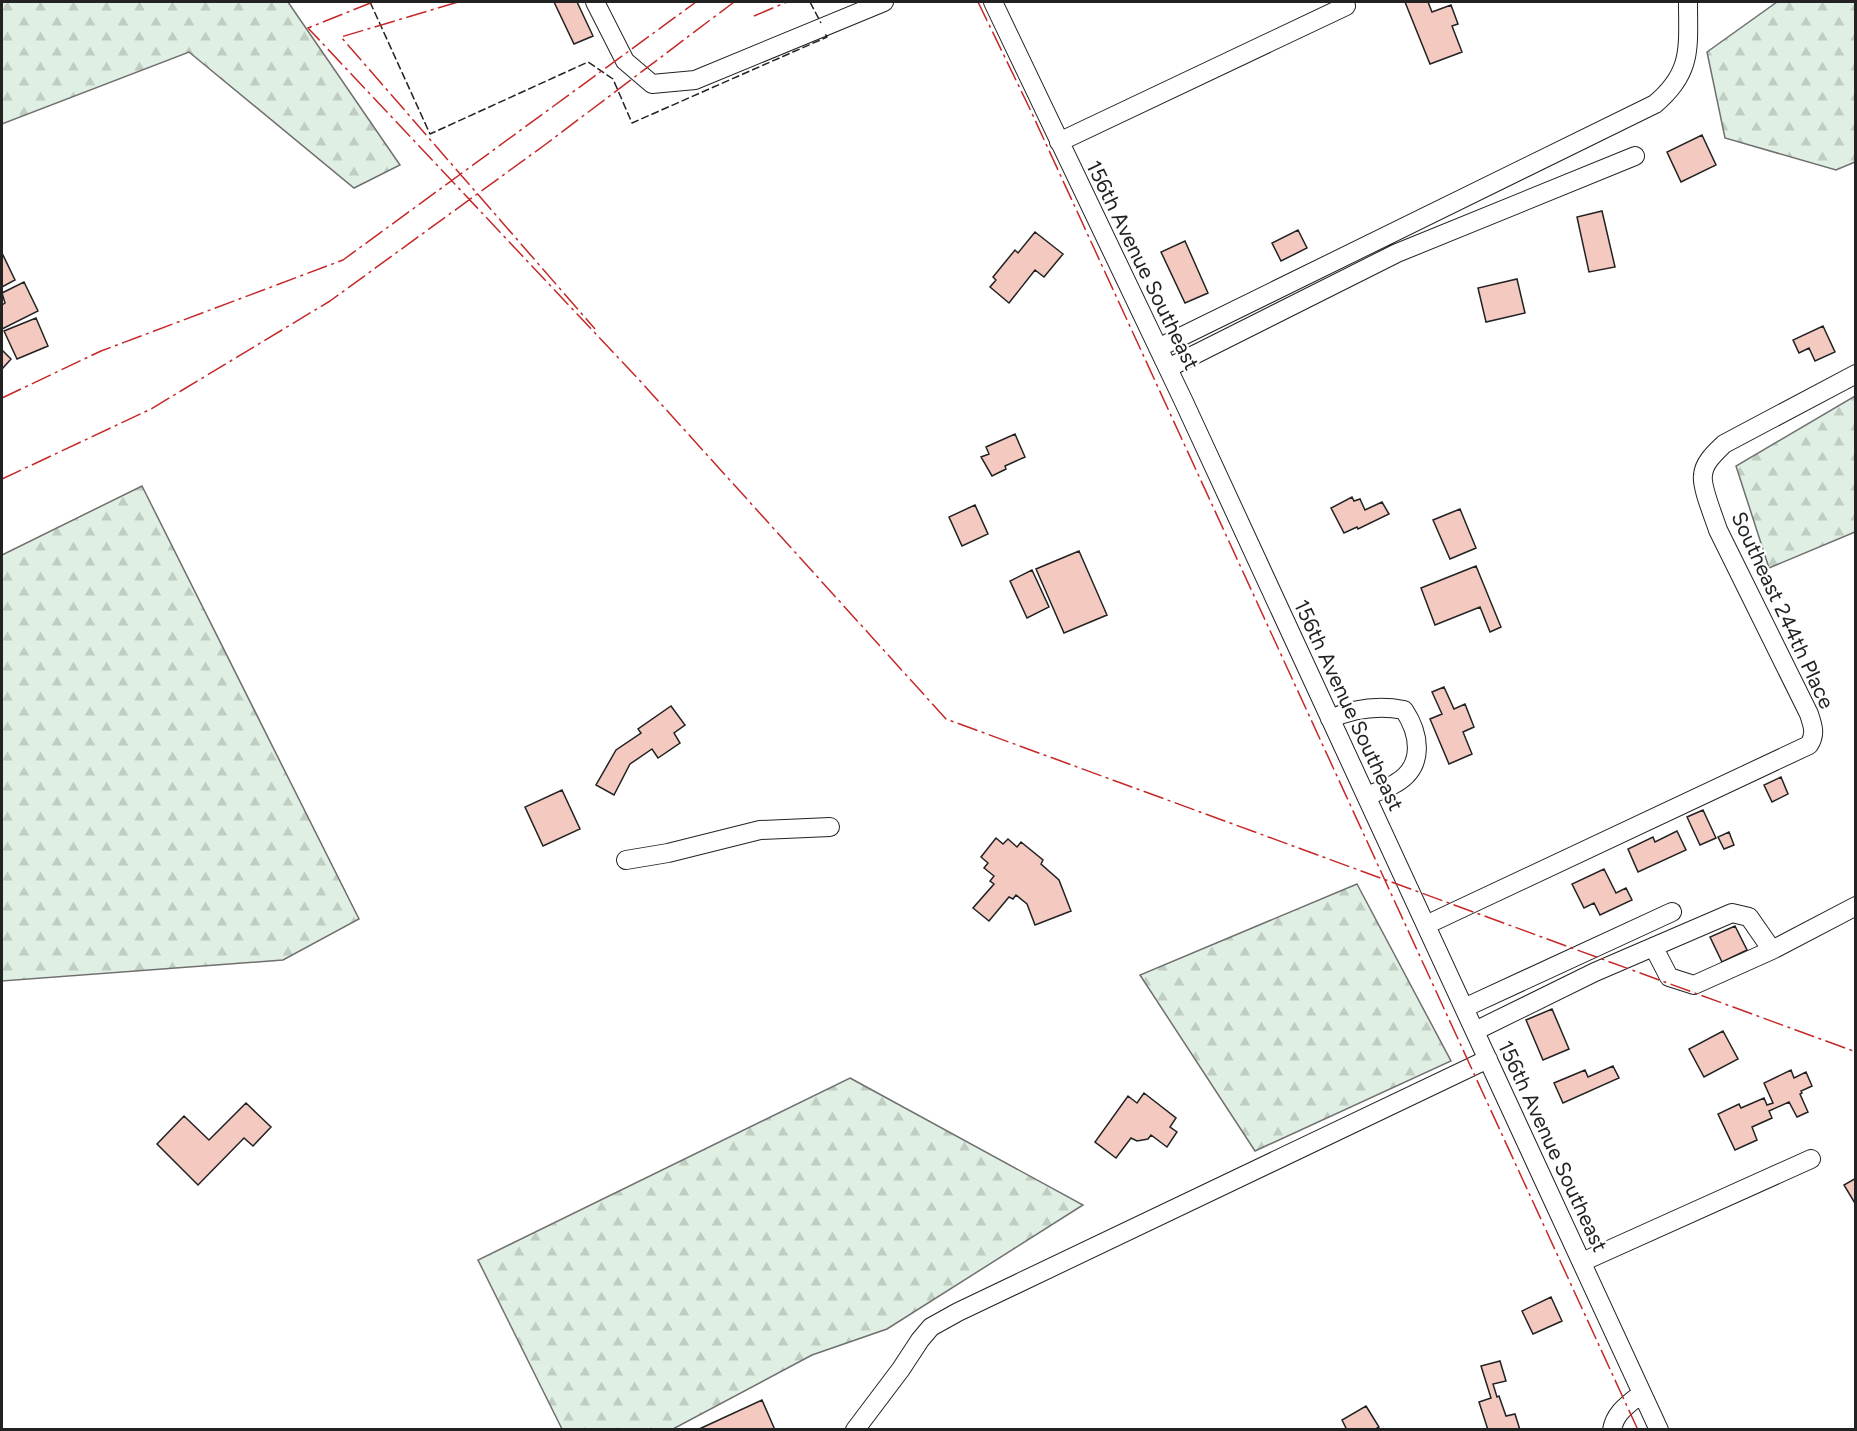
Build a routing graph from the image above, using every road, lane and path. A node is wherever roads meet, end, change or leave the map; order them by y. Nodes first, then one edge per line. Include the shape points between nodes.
1 (595, 2) edge
2 (884, 2) edge
3 (993, 2) edge
4 (1688, 2) edge
5 (1346, 6) dead end
6 (1059, 142) junction
7 (1635, 156) dead end
8 (1158, 348) junction
9 (1168, 368) junction
10 (1856, 374) edge
11 (1330, 719) junction
12 (1366, 796) junction
13 (830, 828) dead end
14 (626, 860) dead end
15 (1856, 906) edge
16 (1672, 912) dead end
17 (1426, 925) junction
18 (1654, 948) junction
19 (1772, 950) junction
20 (1464, 1008) junction
21 (1475, 1031) junction
22 (1488, 1059) junction
23 (1811, 1159) dead end
24 (1582, 1262) junction
25 (1642, 1393) junction
26 (855, 1430) edge
27 (1612, 1430) edge
28 (1659, 1430) edge

1 - 2 street via 625,61 652,84 695,80
3 - 6 street, 156th Avenue Southeast
4 - 8 street via 1688,50 1683,69 1669,92 1655,104
5 - 6 street
6 - 8 street, 156th Avenue Southeast
7 - 9 street via 1397,253
8 - 9 street, 156th Avenue Southeast
9 - 11 street, 156th Avenue Southeast
10 - 17 street, Southeast 244th Place via 1724,444 1709,459 1703,475 1718,530 1809,714 1814,737 1809,745
11 - 12 street, 156th Avenue Southeast
11 - 12 street via 1347,711 1391,707 1404,710 1412,722 1418,738 1417,758 1408,773 1397,783
12 - 17 street, 156th Avenue Southeast
13 - 14 street via 760,830
15 - 19 street
16 - 20 street
17 - 20 street, 156th Avenue Southeast
18 - 19 street via 1732,913 1749,917
18 - 19 street via 1669,977 1694,985
18 - 21 street via 1595,972
20 - 21 street, 156th Avenue Southeast
21 - 22 street, 156th Avenue Southeast
22 - 24 street, 156th Avenue Southeast
22 - 26 street via 931,1327
23 - 24 street
24 - 25 street, 156th Avenue Southeast
25 - 27 street via 1614,1418
25 - 28 street, 156th Avenue Southeast

